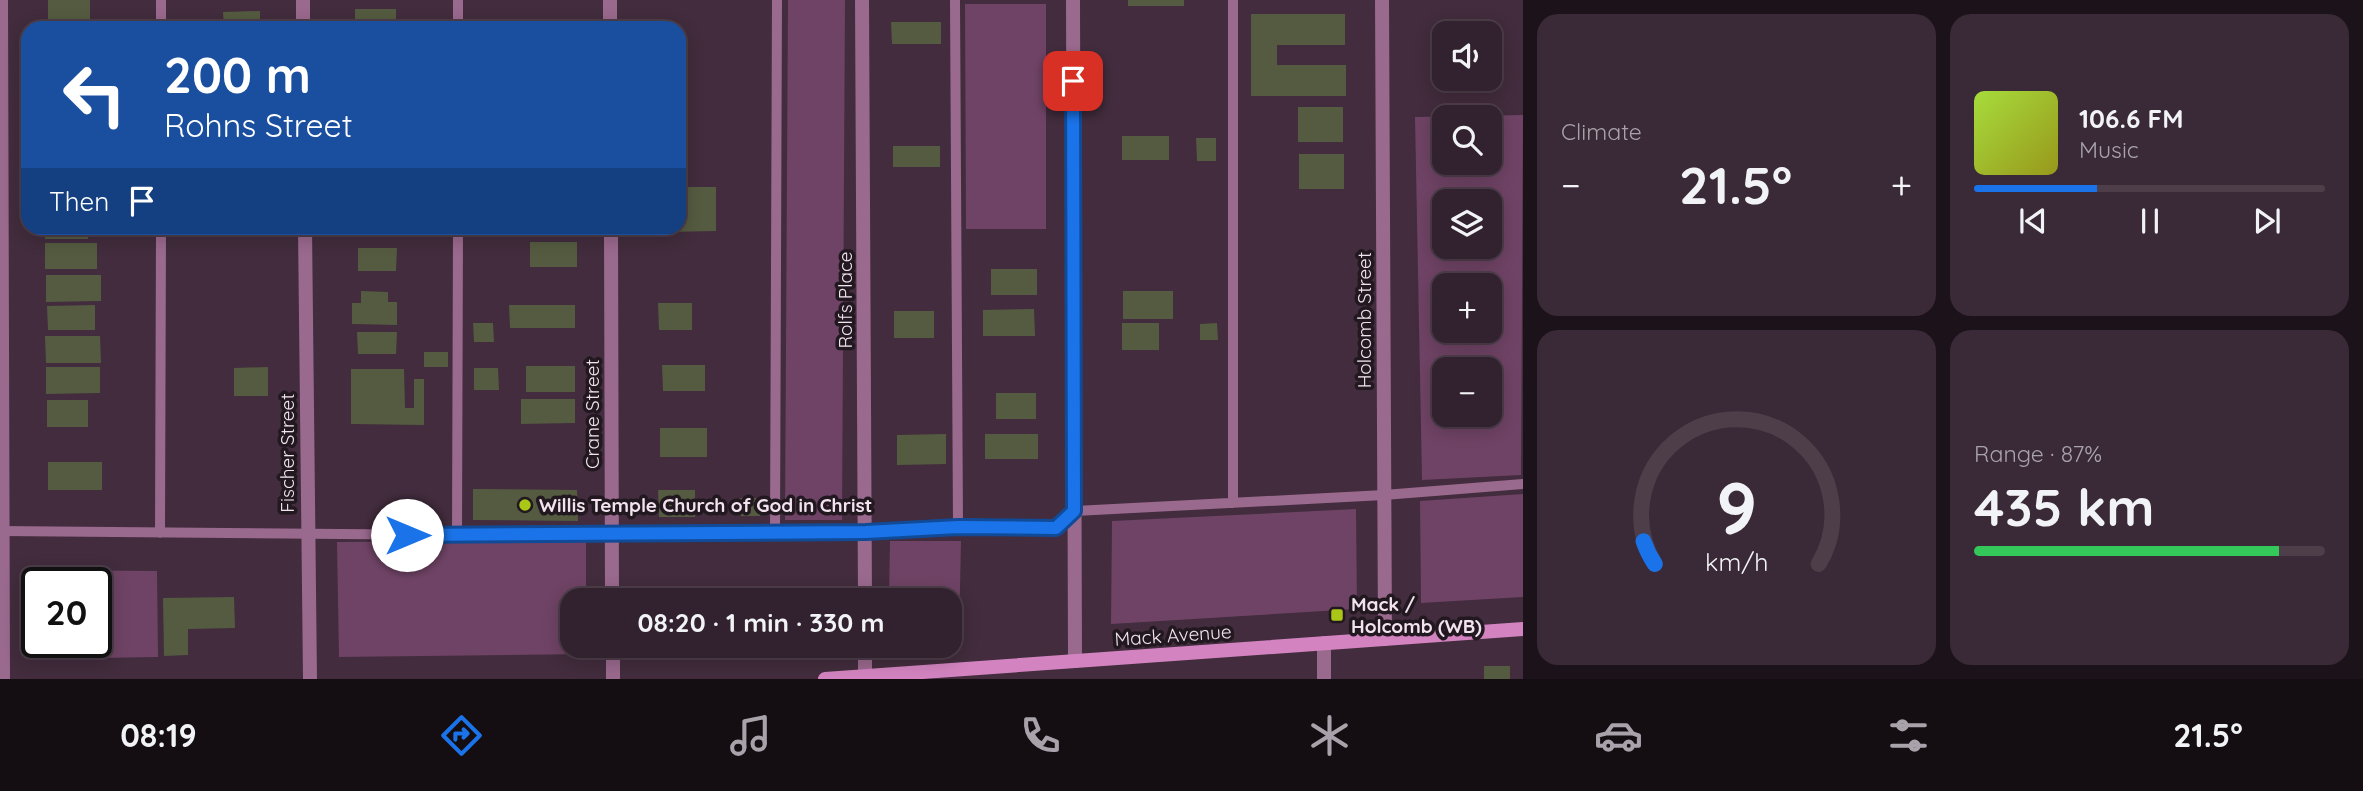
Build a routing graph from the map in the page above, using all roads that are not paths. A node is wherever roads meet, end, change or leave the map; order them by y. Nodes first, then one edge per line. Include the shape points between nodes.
1 (1, 0) edge
2 (161, 0) edge
3 (303, 0) edge
4 (458, 0) edge
5 (610, 0) edge
6 (777, 0) edge
7 (862, 0) edge
8 (955, 0) edge
9 (1073, 0) edge
10 (1233, 0) edge
11 (1382, 0) edge
12 (161, 21) edge
13 (303, 21) edge
14 (458, 21) edge
15 (610, 21) edge
16 (161, 235) edge
17 (305, 235) edge
18 (458, 235) edge
19 (611, 235) edge
20 (1523, 484) edge
21 (1384, 495) junction
22 (1233, 503) junction
23 (1074, 511) junction
24 (958, 527) junction
25 (1, 531) edge
26 (775, 532) junction
27 (866, 532) junction
28 (160, 533) junction
29 (612, 534) junction
30 (307, 535) junction
31 (457, 535) junction
32 (612, 588) edge
33 (865, 588) edge
34 (1523, 629) edge
35 (1385, 639) junction
36 (1324, 643) junction
37 (612, 658) edge
38 (865, 658) edge
39 (1075, 661) junction
40 (1019, 672) edge
41 (865, 676) junction
42 (3, 679) edge
43 (310, 679) edge
44 (613, 679) edge
45 (825, 679) edge
46 (1324, 679) edge

1 - 25 street
2 - 12 lane
3 - 13 street
4 - 14 lane
5 - 15 street
6 - 26 lane
7 - 27 street, Rolfs Place
8 - 24 lane
9 - 23 street
10 - 22 lane
11 - 21 street, Holcomb Street
16 - 28 lane
17 - 30 street, Fischer Street
18 - 31 lane
19 - 29 street, Crane Street
20 - 21 lane
21 - 22 lane
21 - 35 street, Holcomb Street
22 - 23 lane
23 - 24 lane via 1056,528
23 - 39 street
24 - 27 lane
25 - 28 lane
25 - 42 street
26 - 27 lane
26 - 29 lane
27 - 33 street, Rolfs Place
28 - 30 lane
29 - 31 lane
29 - 32 street, Crane Street
30 - 31 lane
30 - 43 street, Fischer Street
34 - 35 main road, Mack Avenue
35 - 36 main road, Mack Avenue
36 - 39 main road, Mack Avenue
36 - 46 street
37 - 44 street
38 - 41 street
39 - 40 main road, Mack Avenue
40 - 41 main road, Mack Avenue
41 - 45 main road, Mack Avenue

